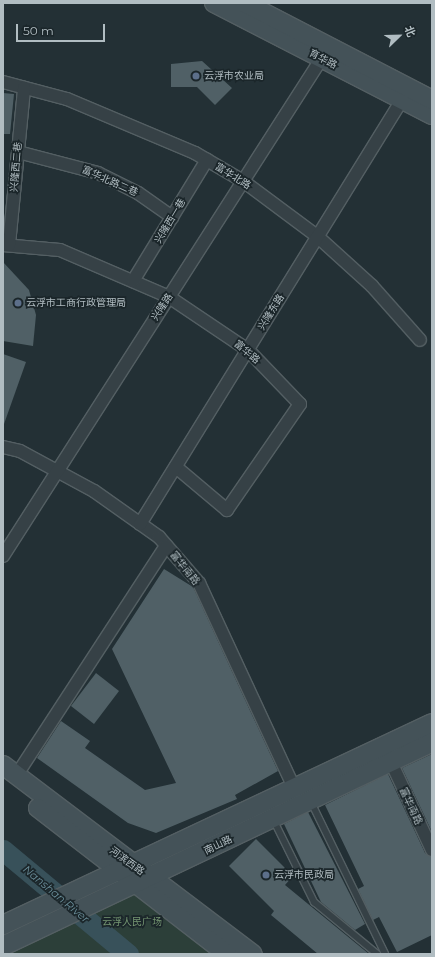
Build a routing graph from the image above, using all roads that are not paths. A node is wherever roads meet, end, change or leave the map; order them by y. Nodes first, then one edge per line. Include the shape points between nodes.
1 (214, 3) edge
2 (245, 3) edge
3 (322, 58) junction
4 (3, 82) edge
5 (24, 88) junction
6 (402, 100) junction
7 (432, 100) edge
8 (432, 115) edge
9 (18, 152) junction
10 (207, 160) junction
11 (243, 181) junction
12 (172, 217) junction
13 (318, 237) junction
14 (6, 245) edge
15 (133, 281) junction
16 (169, 297) junction
17 (420, 340) dead end
18 (248, 350) junction
19 (3, 447) edge
20 (176, 467) junction
21 (58, 471) junction
22 (140, 524) junction
23 (166, 546) junction
24 (3, 556) edge
25 (432, 723) edge
26 (432, 742) edge
27 (391, 762) junction
28 (7, 774) edge
29 (294, 788) junction
30 (310, 801) junction
31 (273, 819) junction
32 (432, 850) edge
33 (124, 868) junction
34 (151, 878) junction
35 (135, 885) junction
36 (3, 925) edge
37 (3, 946) edge
38 (227, 954) edge
39 (253, 954) edge
40 (377, 954) edge
41 (385, 954) edge

1 - 3 main road, 育华路
2 - 7 main road, 育华路
3 - 6 main road, 育华路
3 - 11 street, 兴隆路
4 - 5 street, 富华北路
5 - 9 street, 兴隆西二巷
5 - 10 street, 富华北路 via 67,99
6 - 8 main road, 育华路
6 - 13 street, 兴隆东路
9 - 12 street, 富华北路二巷 via 98,173 138,193
9 - 14 street, 兴隆西二巷
10 - 11 street, 富华北路
10 - 12 street, 兴隆西一巷
11 - 13 street, 富华北路
11 - 16 street, 兴隆路
12 - 15 street, 兴隆西一巷
13 - 17 street, 富华北路 via 372,286
13 - 18 street, 兴隆东路
14 - 15 street, 富华路 via 60,250
15 - 16 street, 富华路
16 - 18 street, 富华路
16 - 21 street, 兴隆路
18 - 20 street, 兴隆东路
18 - 20 street, 富华路 via 300,404 227,510
19 - 21 street, 富华南路
20 - 22 street, 兴隆东路
21 - 22 street, 富华南路
21 - 24 street, 兴隆路
22 - 23 street, 富华南路
23 - 28 street
23 - 29 street, 富华南路 via 199,583
25 - 29 main road, 南山路
26 - 27 main road, 南山路
27 - 30 main road, 南山路
27 - 32 street, 富华南路
28 - 33 main road, 河滨西路
29 - 33 main road, 南山路
30 - 31 main road, 南山路
30 - 41 lane
31 - 34 main road, 南山路
31 - 40 lane via 314,902
33 - 34 main road, 河滨西路
33 - 35 main road, 河滨西路
33 - 36 main road, 南山路
34 - 35 main road, 南山路
34 - 39 main road, 河滨西路
35 - 37 main road, 南山路
35 - 38 main road, 河滨西路

